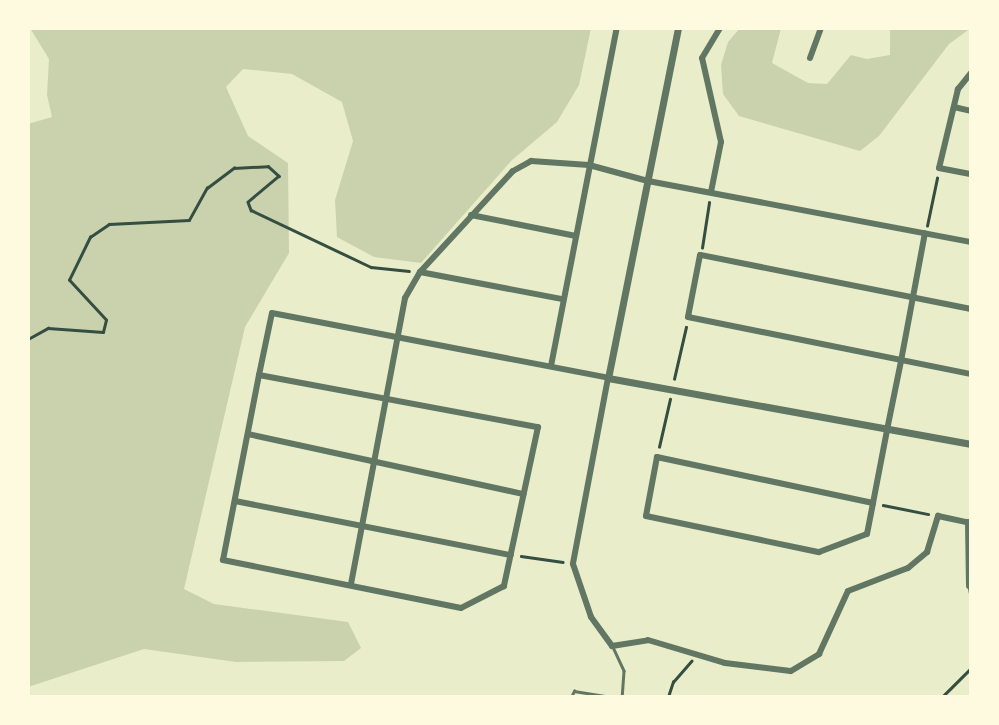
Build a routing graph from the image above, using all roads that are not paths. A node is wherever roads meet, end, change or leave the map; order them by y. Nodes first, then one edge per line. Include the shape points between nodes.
1 (617, 28) edge
2 (678, 28) edge
3 (720, 28) edge
4 (821, 28) edge
5 (810, 58) dead end
6 (971, 73) edge
7 (954, 107) junction
8 (971, 111) edge
9 (589, 165) junction
10 (971, 174) edge
11 (648, 181) junction
12 (711, 192) junction
13 (471, 215) junction
14 (925, 233) junction
15 (576, 236) junction
16 (971, 242) edge
17 (419, 272) junction
18 (562, 299) junction
19 (913, 299) junction
20 (971, 309) edge
21 (398, 336) junction
22 (901, 361) junction
23 (551, 366) junction
24 (971, 374) edge
25 (259, 375) junction
26 (608, 378) junction
27 (386, 399) junction
28 (887, 430) junction
29 (248, 434) junction
30 (971, 444) edge
31 (375, 461) junction
32 (524, 494) junction
33 (234, 501) junction
34 (873, 503) junction
35 (969, 522) edge
36 (362, 525) junction
37 (511, 555) junction
38 (351, 584) junction
39 (969, 586) joint
40 (971, 596) edge
41 (612, 646) junction
42 (571, 697) edge
43 (613, 697) edge
44 (622, 697) edge

1 - 9 street
2 - 11 street
3 - 12 street via 702,58 721,142
4 - 5 street
6 - 7 street via 958,89
7 - 8 street
7 - 10 street via 939,168
9 - 11 street
9 - 13 street via 531,162 513,171
9 - 15 street
11 - 12 street
11 - 26 street
12 - 14 street
13 - 15 street
13 - 17 street
14 - 16 street
14 - 19 street
15 - 18 street
17 - 18 street
17 - 21 street via 405,298
18 - 23 street
19 - 20 street
19 - 22 street
19 - 22 street via 700,256 688,317
21 - 23 street
21 - 25 street via 272,313
21 - 27 street
22 - 24 street
22 - 28 street
23 - 26 street
25 - 27 street
25 - 29 street
26 - 28 street
26 - 41 street via 573,564 591,617
27 - 31 street
27 - 32 street via 538,427
28 - 30 street
28 - 34 street
29 - 31 street
29 - 33 street
31 - 32 street
31 - 36 street
32 - 37 street
33 - 36 street
33 - 38 street via 223,560
34 - 34 street via 657,457 646,516 819,552 867,534
35 - 39 street
35 - 41 street via 938,516 927,552 848,591 810,663 791,671 696,656 648,640
36 - 37 street
36 - 38 street
37 - 38 street via 504,586 461,608
39 - 40 lane
41 - 44 lane via 624,671
42 - 43 lane via 573,691

